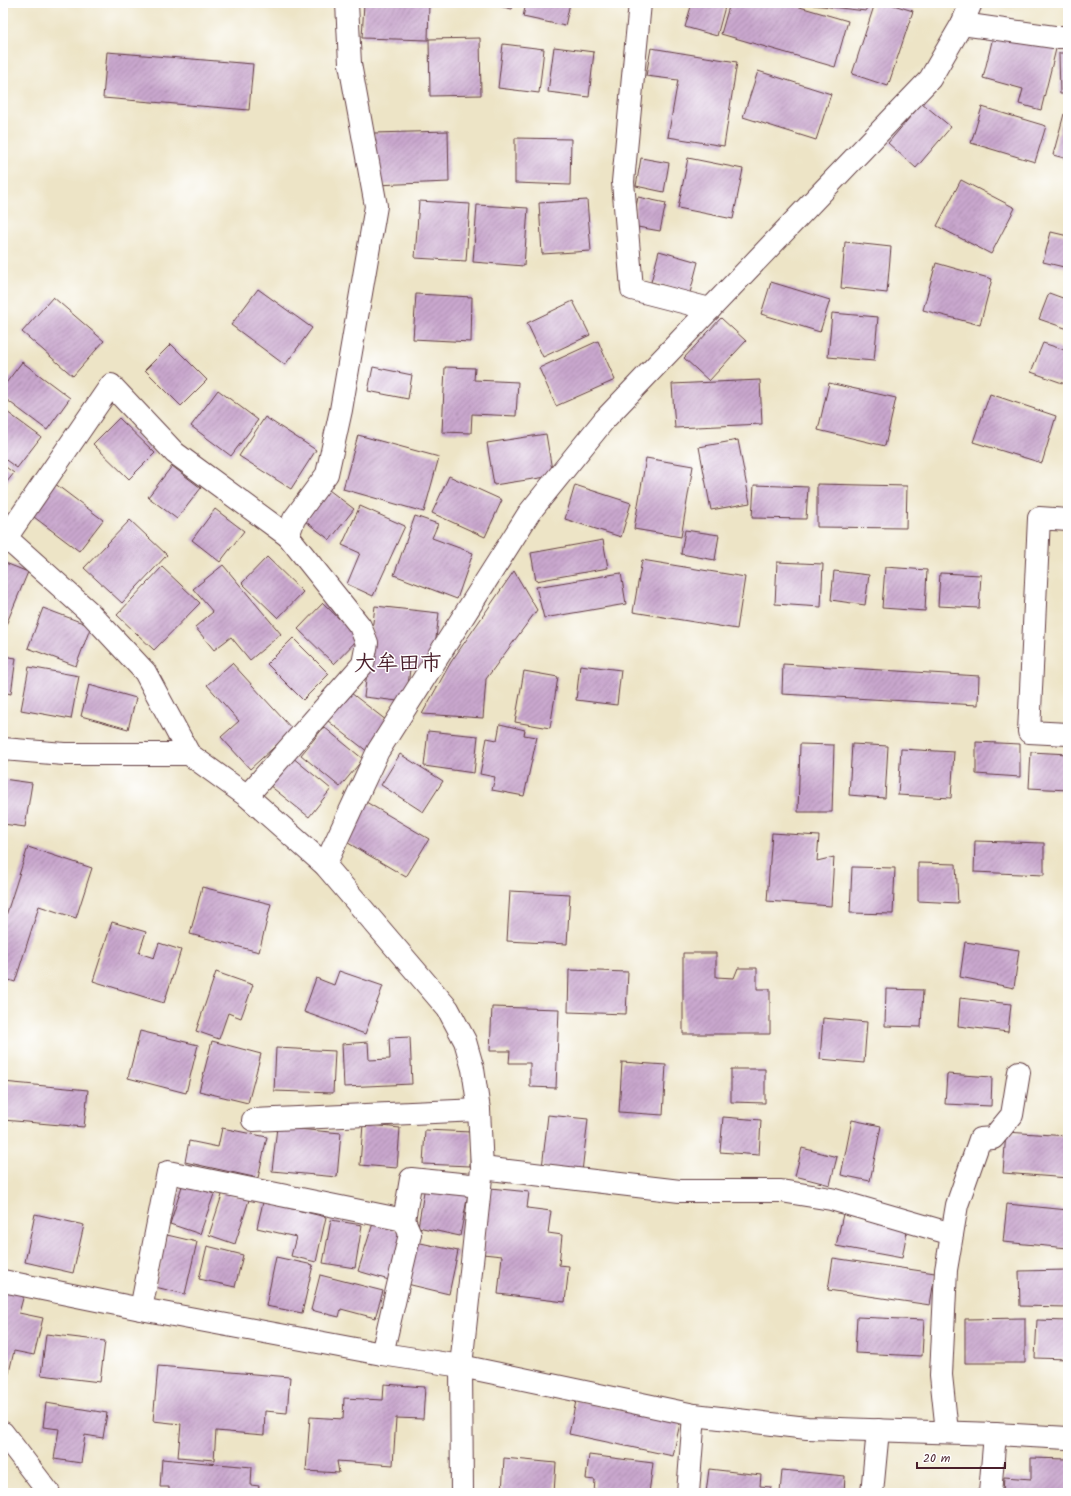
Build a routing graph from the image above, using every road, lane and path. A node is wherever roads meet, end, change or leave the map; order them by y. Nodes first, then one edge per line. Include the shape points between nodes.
1 (347, 3) edge
2 (640, 3) edge
3 (971, 3) edge
4 (962, 24) junction
5 (1068, 36) edge
6 (710, 309) junction
7 (1068, 520) edge
8 (5, 536) edge
9 (288, 536) junction
10 (1068, 734) edge
11 (3, 749) edge
12 (189, 754) junction
13 (247, 796) junction
14 (325, 865) junction
15 (1019, 1072) dead end
16 (479, 1110) junction
17 (254, 1120) dead end
18 (481, 1177) junction
19 (404, 1220) junction
20 (952, 1234) junction
21 (3, 1281) edge
22 (141, 1309) junction
23 (382, 1354) junction
24 (461, 1366) junction
25 (694, 1415) junction
26 (878, 1430) junction
27 (947, 1432) junction
28 (3, 1433) edge
29 (995, 1434) junction
30 (1068, 1438) edge
31 (49, 1493) edge
32 (462, 1493) edge
33 (688, 1493) edge
34 (872, 1493) edge
35 (990, 1493) edge

1 - 9 street via 350,64 376,206 341,410 327,474 294,520
2 - 6 street via 623,182 632,289
3 - 4 street
4 - 5 street via 1054,37
4 - 6 street via 930,79
6 - 14 street via 604,419 529,513 378,751
7 - 10 street via 1039,518 1029,732
8 - 9 street via 110,385 175,453
8 - 12 street via 88,611 145,672
9 - 13 street via 360,626 367,643 363,664
11 - 12 street via 64,754
12 - 13 street
13 - 14 street
14 - 16 street via 448,1009 464,1041 473,1070
15 - 20 street via 1012,1115 993,1138 980,1139 957,1205
16 - 17 street
16 - 18 street
18 - 19 street via 411,1179
18 - 20 street via 680,1191 781,1190 831,1199
18 - 24 street
19 - 22 street via 168,1172
19 - 23 street via 410,1234
20 - 27 street via 946,1270 942,1375
21 - 22 street
22 - 23 street
23 - 24 street
24 - 25 street
24 - 32 street
25 - 26 street via 807,1428
25 - 33 street
26 - 27 street
26 - 34 street
27 - 29 street
28 - 31 street
29 - 30 street
29 - 35 street

